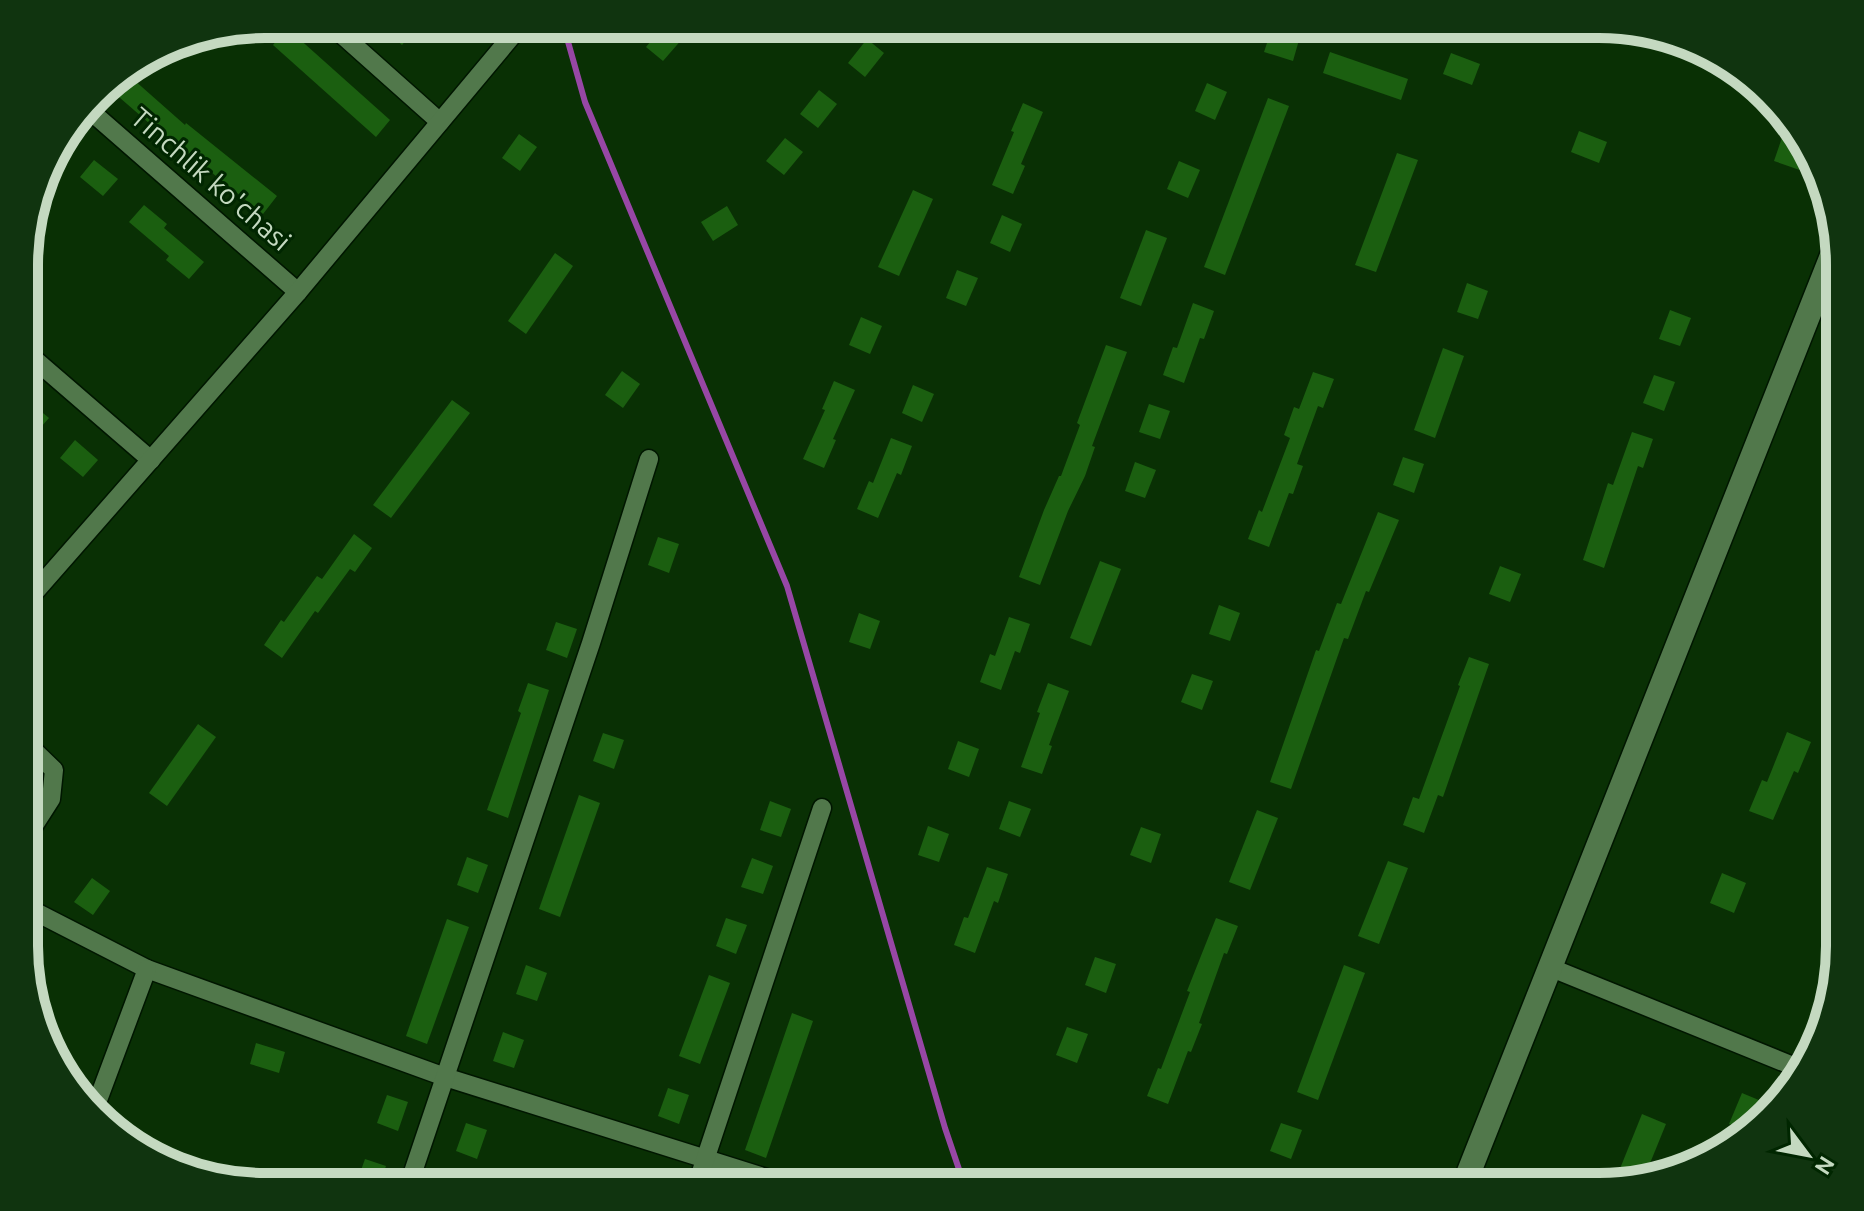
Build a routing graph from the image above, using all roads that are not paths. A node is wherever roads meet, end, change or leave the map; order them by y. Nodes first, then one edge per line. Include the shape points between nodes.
1 (346, 38) edge
2 (510, 38) edge
3 (94, 115) edge
4 (440, 122) junction
5 (1826, 279) edge
6 (298, 292) junction
7 (38, 362) edge
8 (649, 459) dead end
9 (151, 460) junction
10 (38, 588) edge
11 (38, 755) edge
12 (822, 808) dead end
13 (38, 819) edge
14 (38, 913) edge
15 (1549, 967) junction
16 (147, 969) junction
17 (1792, 1065) edge
18 (445, 1077) junction
19 (98, 1100) edge
20 (706, 1159) junction
21 (413, 1173) edge
22 (701, 1173) edge
23 (750, 1173) edge
24 (1468, 1173) edge

1 - 4 street
2 - 4 street
3 - 6 street, Tinchlik ko'chasi
4 - 6 street
5 - 15 main road
6 - 9 street
7 - 9 street
8 - 18 street
9 - 10 street
11 - 13 street via 54,770 51,799
12 - 20 street
14 - 16 street
15 - 17 street
15 - 24 main road
16 - 18 street
16 - 19 street
18 - 20 street
18 - 21 street
20 - 22 street
20 - 23 street

